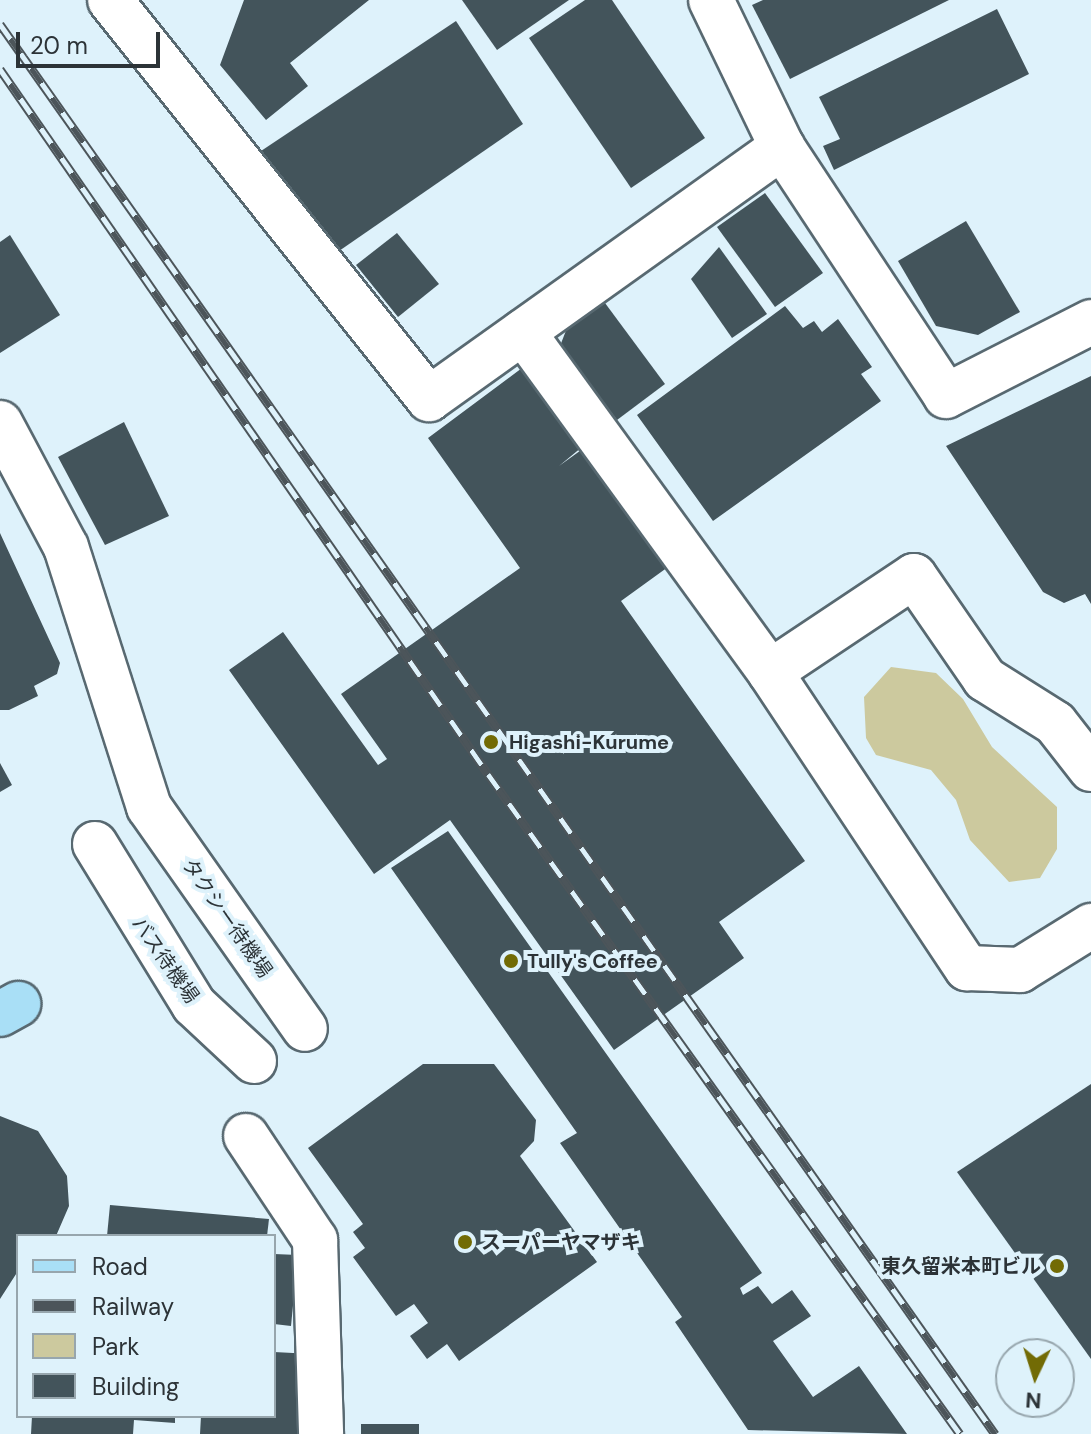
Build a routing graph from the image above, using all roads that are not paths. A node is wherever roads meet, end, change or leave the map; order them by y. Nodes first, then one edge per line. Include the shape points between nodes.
1 (110, 0) edge
2 (711, 0) edge
3 (782, 147) junction
4 (1091, 322) edge
5 (523, 332) junction
6 (0, 423) edge
7 (770, 672) junction
8 (1089, 761) edge
9 (95, 844) dead end
10 (1091, 926) edge
11 (305, 1029) dead end
12 (254, 1061) dead end
13 (246, 1136) dead end
14 (321, 1434) edge

1 - 5 street via 429,399
2 - 3 street
3 - 4 street via 946,396
3 - 5 street
5 - 7 street
6 - 11 street, タクシー待機場 via 66,547 149,807
7 - 8 street via 914,576 985,679 1055,723
7 - 10 street via 967,968 1020,970
9 - 12 street, バス待機場 via 194,1005
13 - 14 street via 315,1240

